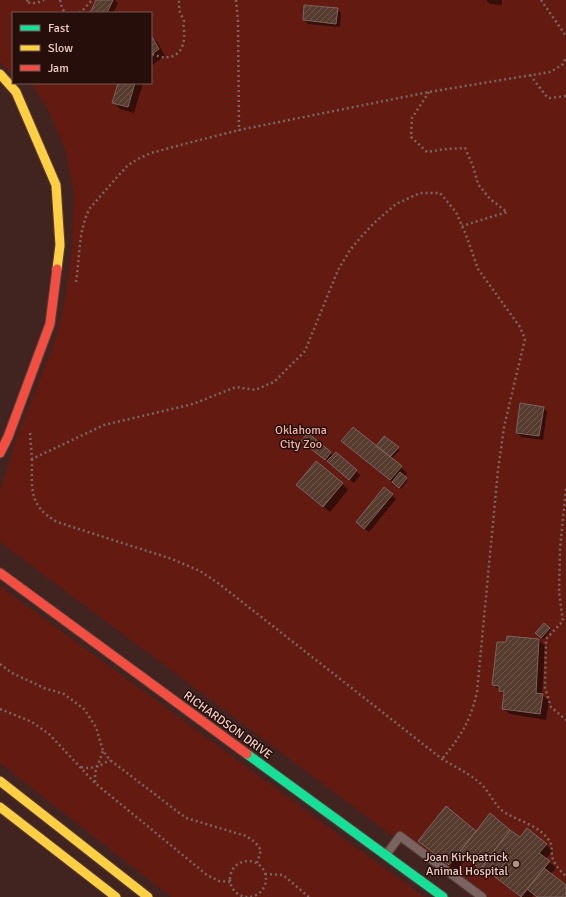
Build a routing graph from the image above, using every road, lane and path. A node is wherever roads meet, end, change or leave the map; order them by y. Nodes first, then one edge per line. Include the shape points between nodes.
1 (28, 0) edge
2 (44, 0) edge
3 (60, 0) edge
4 (92, 0) edge
5 (179, 0) edge
6 (236, 0) edge
7 (542, 1) edge
8 (65, 12) edge
9 (80, 12) edge
10 (566, 36) edge
11 (152, 54) edge
12 (566, 60) edge
13 (0, 74) edge
14 (530, 75) junction
15 (429, 92) junction
16 (566, 96) edge
17 (239, 130) junction
18 (462, 226) junction
19 (74, 287) dead end
20 (31, 427) dead end
21 (0, 453) edge
22 (32, 459) junction
23 (566, 489) edge
24 (0, 573) edge
25 (0, 664) edge
26 (0, 709) edge
27 (566, 720) edge
28 (104, 751) junction
29 (442, 759) junction
30 (110, 760) junction
31 (97, 766) junction
32 (80, 767) junction
33 (0, 781) edge
34 (95, 783) junction
35 (0, 807) edge
36 (385, 855) junction
37 (257, 863) junction
38 (265, 874) junction
39 (566, 876) edge
40 (230, 882) junction
41 (116, 897) edge
42 (148, 897) edge
43 (250, 897) edge
44 (309, 897) edge
45 (443, 897) edge
46 (482, 897) edge

1 - 2 path via 26,2 31,4
3 - 8 path
4 - 9 path
5 - 11 path via 185,37 182,49 171,57
6 - 17 path
7 - 10 path
12 - 14 path via 556,70
13 - 21 street via 16,92 56,185 60,245 50,324
14 - 15 path
14 - 16 path via 547,97
15 - 17 path
15 - 18 path via 412,118 411,137 427,152 465,148 478,184 490,199 507,212
17 - 19 path via 151,153 128,165 90,208 83,229
18 - 22 path via 456,212 440,193 420,192 396,204 374,223 350,250 338,270 305,351 274,382 256,390 236,387 193,404 104,425
18 - 29 path via 478,269 520,327 525,339 504,427 498,470 477,692 466,727
20 - 22 path
22 - 29 path via 32,491 40,509 47,516 57,522 172,559 208,576
23 - 27 path via 560,548 559,592 563,621 546,639 545,688 551,706
24 - 36 street, RICHARDSON DRIVE
25 - 28 path via 12,673 44,688 64,694 84,709 96,727
26 - 32 path via 32,722 49,734
28 - 30 path
28 - 31 path
29 - 39 path via 481,784 496,805 505,812 544,834 551,844 556,865
30 - 31 path
30 - 37 path via 186,818 246,836 255,842 261,850
31 - 32 path via 86,769
31 - 34 path
32 - 34 path
33 - 42 street
34 - 40 path via 207,875 219,881
35 - 41 street
36 - 45 street, RICHARDSON DRIVE
36 - 46 lane via 400,836
37 - 38 path
37 - 40 path via 244,861 238,864 232,869
38 - 43 path via 265,885 262,890
38 - 44 path via 282,875
40 - 43 path via 236,893

